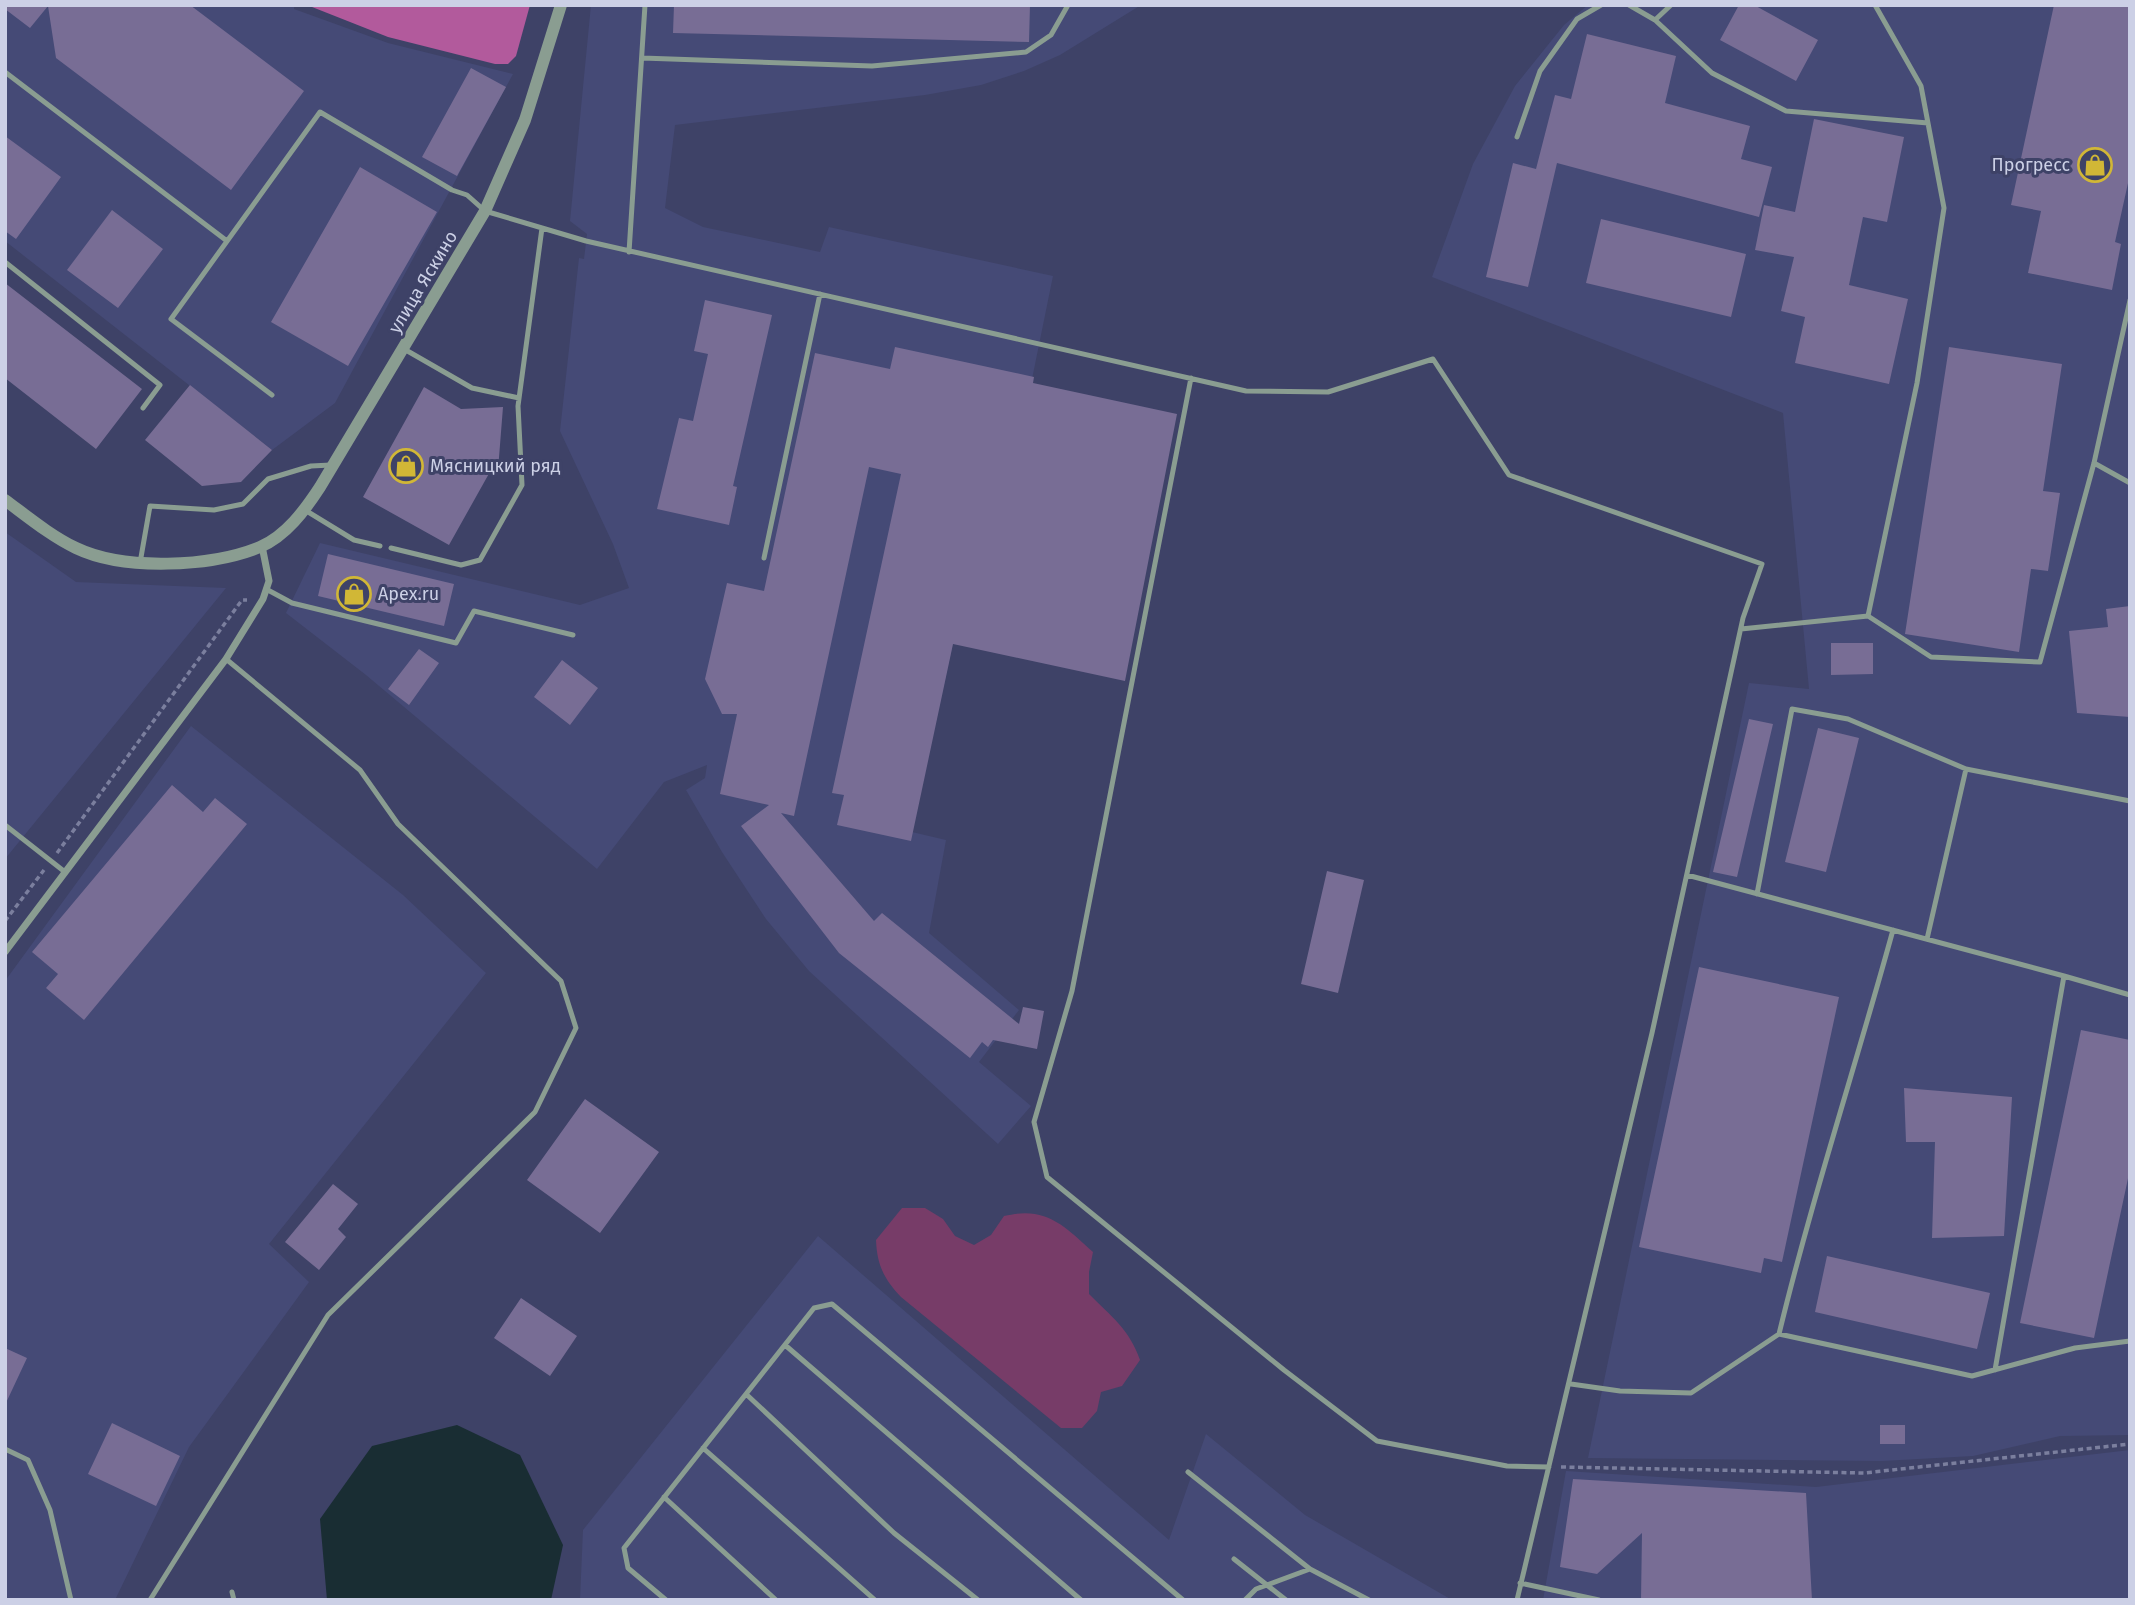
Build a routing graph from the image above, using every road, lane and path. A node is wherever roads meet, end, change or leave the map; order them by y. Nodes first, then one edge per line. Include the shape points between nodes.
1 (561, 5) edge
2 (645, 5) edge
3 (1068, 5) edge
4 (1601, 5) edge
5 (1629, 5) edge
6 (1671, 5) edge
7 (1875, 5) edge
8 (1655, 20) junction
9 (642, 58) junction
10 (5, 72) edge
11 (1928, 123) junction
12 (1517, 137) dead end
13 (485, 211) junction
14 (542, 228) junction
15 (228, 241) junction
16 (629, 252) junction
17 (5, 262) edge
18 (820, 294) junction
19 (2130, 300) edge
20 (404, 349) junction
21 (1191, 378) junction
22 (272, 395) dead end
23 (519, 398) junction
24 (143, 408) dead end
25 (2094, 463) junction
26 (334, 465) junction
27 (2130, 483) edge
28 (5, 500) edge
29 (305, 510) junction
30 (262, 546) junction
31 (380, 546) dead end
32 (391, 548) dead end
33 (764, 558) dead end
34 (140, 563) junction
35 (266, 589) junction
36 (263, 599) junction
37 (1868, 616) junction
38 (1741, 629) junction
39 (573, 635) dead end
40 (226, 659) junction
41 (1966, 769) junction
42 (2130, 801) edge
43 (5, 825) edge
44 (51, 861) junction
45 (65, 872) junction
46 (1687, 875) junction
47 (1757, 894) junction
48 (5, 921) edge
49 (1893, 930) junction
50 (1927, 939) junction
51 (5, 952) edge
52 (2064, 976) junction
53 (2130, 995) edge
54 (1779, 1334) junction
55 (2130, 1341) edge
56 (785, 1345) junction
57 (1995, 1370) junction
58 (1570, 1384) junction
59 (746, 1394) junction
60 (2130, 1444) edge
61 (703, 1448) junction
62 (5, 1449) edge
63 (1549, 1467) junction
64 (1188, 1472) dead end
65 (664, 1497) junction
66 (1234, 1559) dead end
67 (1310, 1569) junction
68 (1520, 1583) junction
69 (1267, 1585) junction
70 (232, 1592) dead end
71 (71, 1600) edge
72 (150, 1600) edge
73 (234, 1600) edge
74 (666, 1600) edge
75 (776, 1600) edge
76 (875, 1600) edge
77 (978, 1600) edge
78 (1081, 1600) edge
79 (1183, 1600) edge
80 (1245, 1600) edge
81 (1286, 1600) edge
82 (1369, 1600) edge
83 (1517, 1600) edge
84 (1599, 1600) edge

1 - 13 street, улица Яскино via 525,120
2 - 9 lane
3 - 9 lane via 1051,35 1026,52 872,66
4 - 12 lane via 1577,19 1540,71
5 - 8 lane
6 - 8 lane
7 - 11 lane via 1921,86
8 - 11 lane via 1712,73 1786,111
9 - 16 lane
10 - 15 lane
11 - 37 lane via 1944,208 1917,383
13 - 14 lane
13 - 15 lane via 467,195 320,113
13 - 20 street, улица Яскино
14 - 16 lane
14 - 23 lane
15 - 22 lane via 171,319
16 - 18 lane
17 - 24 lane via 160,385
18 - 21 lane
18 - 33 lane
19 - 25 lane
20 - 23 lane via 472,388
20 - 26 street, улица Яскино
21 - 38 lane via 1246,391 1328,392 1433,359 1509,475 1762,564
21 - 63 lane via 1072,990 1034,1122 1047,1177 1377,1441 1507,1466
23 - 32 lane via 522,485 480,560 461,565
25 - 27 lane
25 - 37 lane via 2040,662 1931,657
26 - 29 street, улица Яскино
26 - 34 lane via 311,466 268,479 243,504 214,510 150,506
28 - 34 street via 77,549 123,563
29 - 30 street, улица Яскино
29 - 31 lane via 354,540
30 - 34 street via 219,558
30 - 35 street via 270,581
35 - 36 street
35 - 39 lane via 292,603 456,643 474,611
36 - 40 street
36 - 44 path via 242,600
37 - 38 lane
38 - 46 lane
40 - 45 street
40 - 72 lane via 360,770 398,824 561,981 576,1028 535,1112 328,1315
41 - 42 lane
41 - 47 lane via 1848,719 1792,709
41 - 50 lane
43 - 44 lane
44 - 45 lane
44 - 48 path
45 - 51 street
46 - 47 lane
46 - 58 lane
47 - 49 lane
49 - 50 lane
49 - 54 lane via 1805,1226
50 - 52 lane
52 - 53 lane
52 - 57 lane
54 - 57 lane via 1972,1376
54 - 58 lane via 1691,1394
55 - 57 lane via 2076,1348
56 - 59 lane
56 - 78 lane
56 - 79 lane via 814,1308 832,1304
58 - 63 lane
59 - 61 lane
59 - 77 lane via 894,1533
60 - 63 path via 1864,1473
61 - 65 lane
61 - 76 lane
62 - 71 lane via 28,1460 34,1473 50,1510
63 - 68 lane
64 - 67 lane
65 - 74 lane via 624,1548 628,1568
65 - 75 lane
66 - 69 lane
67 - 69 lane
67 - 82 lane
68 - 83 lane
68 - 84 lane
69 - 80 lane
69 - 81 lane
70 - 73 lane

